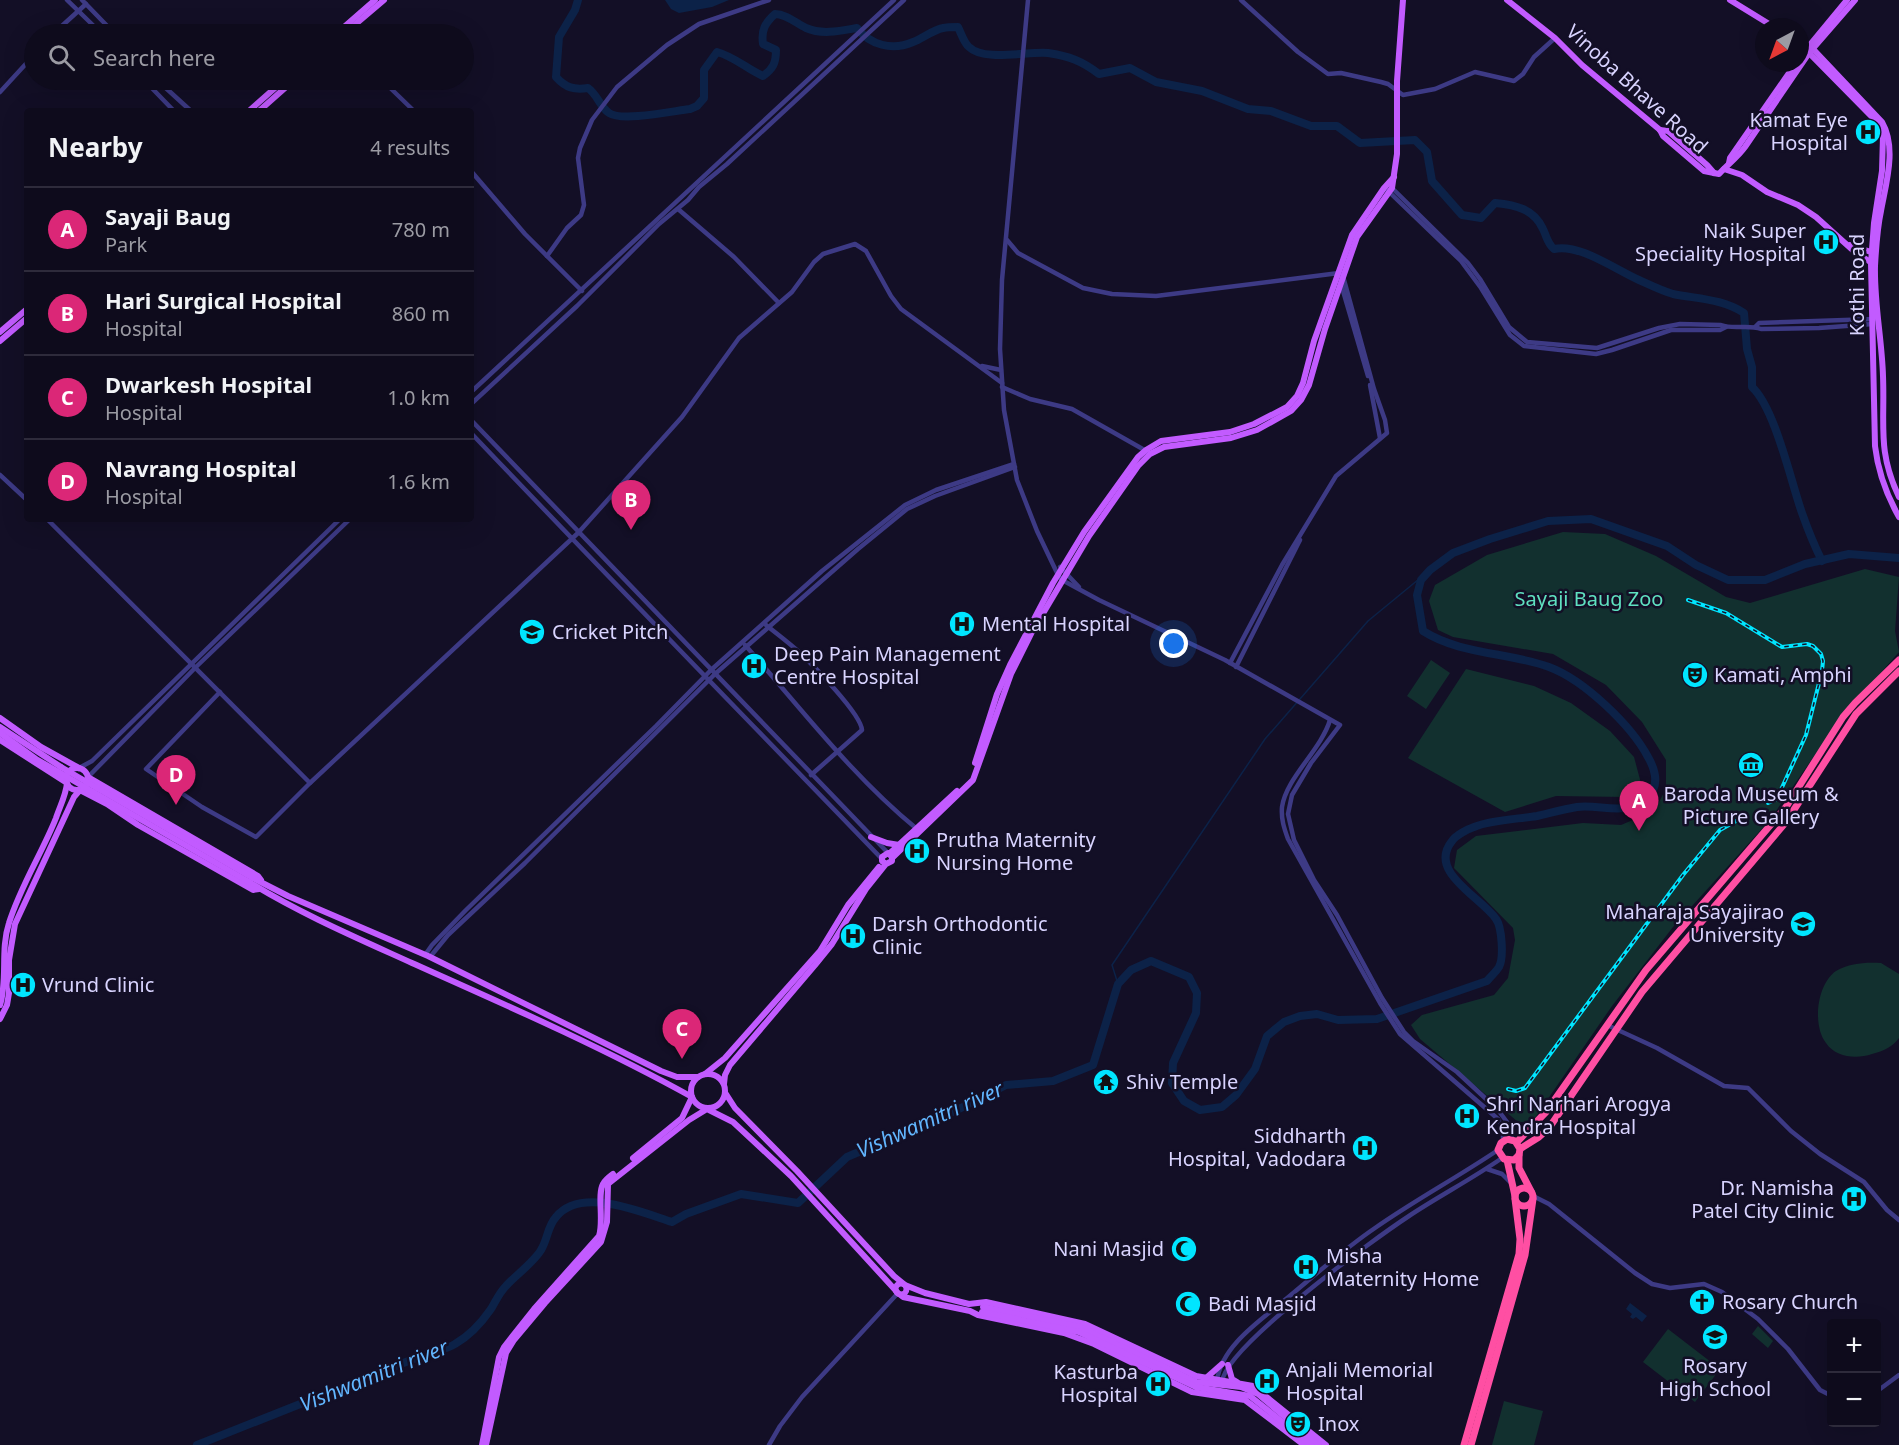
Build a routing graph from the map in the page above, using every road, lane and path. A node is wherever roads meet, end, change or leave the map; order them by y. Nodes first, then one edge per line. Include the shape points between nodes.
1 (67, 0) edge
2 (375, 0) edge
3 (384, 0) edge
4 (769, 0) edge
5 (894, 0) edge
6 (904, 0) edge
7 (1028, 0) edge
8 (1241, 0) edge
9 (1403, 0) edge
10 (1507, 0) edge
11 (1730, 0) edge
12 (1847, 0) edge
13 (1855, 0) edge
14 (84, 2) edge
15 (79, 10) junction
16 (1759, 18) edge
17 (64, 24) edge
18 (92, 24) edge
19 (105, 24) edge
20 (347, 24) edge
21 (356, 24) edge
22 (1555, 38) junction
23 (1809, 47) edge
24 (1809, 47) edge
25 (1809, 51) edge
26 (24, 66) edge
27 (1790, 72) edge
28 (1792, 72) edge
29 (154, 90) edge
30 (169, 90) edge
31 (273, 90) edge
32 (283, 90) edge
33 (392, 90) edge
34 (1397, 90) junction
35 (0, 92) edge
36 (171, 108) edge
37 (188, 108) edge
38 (252, 108) edge
39 (262, 108) edge
40 (411, 108) edge
41 (1722, 169) junction
42 (474, 174) edge
43 (1388, 188) junction
44 (678, 209) junction
45 (1006, 240) junction
46 (1846, 244) junction
47 (1018, 253) junction
48 (1874, 253) junction
49 (547, 256) junction
50 (1004, 261) junction
51 (1873, 263) junction
52 (1338, 277) junction
53 (581, 290) junction
54 (586, 295) junction
55 (778, 303) junction
56 (24, 312) edge
57 (24, 321) edge
58 (1876, 321) junction
59 (0, 332) edge
60 (0, 342) edge
61 (980, 365) junction
62 (1001, 370) junction
63 (1002, 385) junction
64 (474, 389) edge
65 (474, 401) edge
66 (474, 423) edge
67 (474, 436) edge
68 (1380, 438) junction
69 (1148, 452) junction
70 (1014, 466) junction
71 (0, 475) edge
72 (24, 497) edge
73 (1899, 497) edge
74 (1899, 517) edge
75 (50, 522) edge
76 (337, 522) edge
77 (347, 522) edge
78 (1303, 532) junction
79 (578, 533) junction
80 (571, 539) junction
81 (1062, 574) junction
82 (766, 625) junction
83 (744, 644) junction
84 (1899, 660) edge
85 (191, 662) junction
86 (1230, 663) junction
87 (196, 667) junction
88 (1236, 667) junction
89 (1899, 671) edge
90 (713, 672) junction
91 (708, 678) junction
92 (220, 692) junction
93 (0, 718) edge
94 (1330, 720) junction
95 (0, 727) edge
96 (0, 733) edge
97 (0, 740) edge
98 (838, 752) junction
99 (79, 768) junction
100 (811, 775) junction
101 (88, 777) junction
102 (67, 783) junction
103 (310, 783) junction
104 (80, 789) junction
105 (917, 829) junction
106 (871, 837) junction
107 (899, 845) junction
108 (890, 855) junction
109 (883, 861) junction
110 (250, 880) junction
111 (262, 886) junction
112 (428, 956) junction
113 (0, 1005) edge
114 (0, 1019) edge
115 (1607, 1026) junction
116 (757, 1027) junction
117 (1616, 1030) junction
118 (1402, 1033) junction
119 (701, 1076) junction
120 (724, 1084) junction
121 (726, 1094) junction
122 (692, 1097) junction
123 (707, 1109) junction
124 (1514, 1144) junction
125 (1498, 1150) junction
126 (1505, 1159) junction
127 (1486, 1169) junction
128 (1512, 1184) junction
129 (604, 1187) junction
130 (1533, 1196) junction
131 (1515, 1198) junction
132 (829, 1212) junction
133 (1899, 1220) edge
134 (604, 1225) junction
135 (905, 1285) junction
136 (898, 1293) junction
137 (969, 1307) junction
138 (982, 1309) junction
139 (1225, 1364) junction
140 (1898, 1376) edge
141 (1204, 1379) junction
142 (1219, 1381) junction
143 (1237, 1383) junction
144 (1881, 1389) edge
145 (1827, 1393) edge
146 (1218, 1396) junction
147 (482, 1445) edge
148 (486, 1445) edge
149 (769, 1445) edge
150 (1304, 1445) edge
151 (1311, 1445) edge
152 (1318, 1445) edge
153 (1326, 1445) edge
154 (1464, 1445) edge
155 (1471, 1445) edge

1 - 15 street
2 - 20 main road
3 - 21 main road
4 - 49 street via 699,24 617,87 597,114 580,148 584,205 581,215
5 - 53 street
6 - 44 street
7 - 45 street
8 - 34 street via 1328,74 1366,78
9 - 34 main road
10 - 22 main road, Vinoba Bhave Road
11 - 16 main road
12 - 23 main road
13 - 24 main road
14 - 15 street
14 - 19 street
15 - 17 street
15 - 18 street
22 - 34 street via 1514,81 1475,72 1435,89 1403,95
22 - 41 main road, Vinoba Bhave Road via 1660,130 1668,131 1707,165
25 - 48 main road, Kothi Road via 1874,119 1883,136
26 - 35 street
27 - 41 main road
28 - 41 main road via 1745,147
29 - 36 street
30 - 37 street
31 - 38 main road
32 - 39 main road
33 - 40 street
34 - 43 main road via 1395,176
41 - 46 main road, Vinoba Bhave Road via 1805,210
42 - 49 street
43 - 52 main road via 1352,235
43 - 58 street via 1467,264 1509,327 1522,340 1533,344 1601,350 1680,324 1761,329 1819,328
44 - 54 street
44 - 55 street via 734,257
45 - 47 street
45 - 50 street
46 - 48 main road, Vinoba Bhave Road
46 - 51 main road, Vinoba Bhave Road
47 - 50 street
47 - 52 street via 1083,288 1112,294 1156,296
48 - 51 main road, Kothi Road
49 - 53 street
50 - 62 street
51 - 58 main road, Kothi Road
52 - 68 street via 1371,387
52 - 68 street via 1385,420 1387,432
52 - 69 main road via 1303,384 1287,407 1230,432 1161,441
53 - 54 street
53 - 64 street
54 - 65 street
55 - 61 street via 823,254 855,244 866,251 901,309
55 - 79 street via 739,338 682,417
56 - 59 main road
57 - 60 main road
58 - 73 main road, Kothi Road via 1883,376 1883,450
58 - 74 main road, Kothi Road via 1878,466
61 - 62 street
61 - 63 street
62 - 63 street
63 - 69 street via 1030,399 1072,409
63 - 70 street
66 - 79 street
67 - 80 street
68 - 78 street via 1336,476
69 - 81 main road via 1134,462 1110,495
70 - 81 street via 1037,531
70 - 82 street via 936,490 905,505 822,571
71 - 72 street
75 - 85 street
76 - 85 street
77 - 87 street
78 - 86 street
78 - 88 street
79 - 80 street
79 - 90 street
80 - 91 street
80 - 103 street
81 - 86 street via 1099,600
81 - 105 main road via 1002,683 972,775
81 - 108 main road via 1011,674 973,780
82 - 83 street
82 - 98 street via 800,653 862,723 862,730
83 - 90 street
83 - 98 street
84 - 115 highway via 1843,717 1786,807 1646,970
85 - 87 street
85 - 99 street via 92,761
86 - 88 street
87 - 92 street
87 - 101 street
88 - 94 street
89 - 117 highway via 1856,714 1796,810 1642,992
90 - 91 street
90 - 100 street
91 - 109 street
91 - 112 street via 466,910 432,945
92 - 103 street
92 - 103 street via 146,769 256,837
93 - 99 main road
94 - 118 street via 1326,734 1284,800 1284,828 1380,1004
94 - 118 street via 1340,725 1295,789 1288,809 1289,821 1307,868
95 - 110 main road, bridge
96 - 110 main road, bridge via 44,764
97 - 102 main road
98 - 100 street
98 - 105 street via 891,808
99 - 101 main road
99 - 102 main road via 68,773
100 - 106 street
101 - 104 main road
101 - 111 main road via 258,876
102 - 104 main road
102 - 113 main road via 44,847 8,923
104 - 111 main road via 253,890
104 - 114 main road via 15,924 9,993
105 - 107 main road
106 - 107 main road
106 - 108 street
107 - 108 main road
108 - 109 main road via 891,863
109 - 116 main road via 832,944
110 - 111 main road
111 - 112 main road
111 - 122 main road via 336,928
112 - 119 main road via 661,1071 677,1077
115 - 117 street
115 - 124 highway via 1546,1112
116 - 119 main road
116 - 120 main road via 730,1065
117 - 124 highway via 1549,1128
117 - 133 street via 1657,1047 1724,1086 1748,1088 1791,1131 1864,1182
118 - 124 street via 1498,1119
118 - 124 street via 1457,1072 1498,1110 1513,1130
119 - 120 main road via 716,1076
119 - 122 main road via 691,1086
120 - 121 main road
121 - 123 main road via 721,1103
121 - 132 main road
122 - 123 main road
122 - 129 main road via 682,1118 606,1180
123 - 129 main road
123 - 132 main road via 733,1122
124 - 125 highway
124 - 126 highway via 1516,1158
124 - 130 highway via 1519,1168
125 - 126 highway
125 - 139 street via 1372,1230 1256,1324 1238,1342
126 - 127 street
126 - 128 highway
127 - 128 street via 1502,1174
127 - 139 street via 1407,1217 1359,1252
128 - 131 highway
129 - 134 main road
130 - 131 highway via 1526,1188 1520,1189
130 - 131 highway via 1525,1207
130 - 145 street via 1549,1204 1652,1284 1671,1288 1704,1284 1722,1292 1758,1319 1820,1390
130 - 155 highway via 1525,1255
131 - 154 highway via 1519,1254
132 - 135 main road
132 - 136 main road
134 - 147 main road via 597,1240 504,1347
134 - 148 main road via 598,1247 509,1346
135 - 136 main road via 906,1293
135 - 137 main road
136 - 137 main road via 923,1302
136 - 149 street via 802,1397
137 - 138 main road
137 - 141 main road via 986,1302 1085,1324
137 - 146 main road via 978,1316 1064,1333 1192,1392
138 - 151 main road, bridge via 1079,1332 1196,1387 1250,1396
138 - 152 main road, bridge via 1080,1328 1196,1382 1248,1389
139 - 141 main road
139 - 142 street
139 - 143 main road
140 - 144 street
141 - 142 main road
142 - 143 main road
142 - 146 street
143 - 153 main road via 1258,1389
146 - 150 main road via 1251,1403

